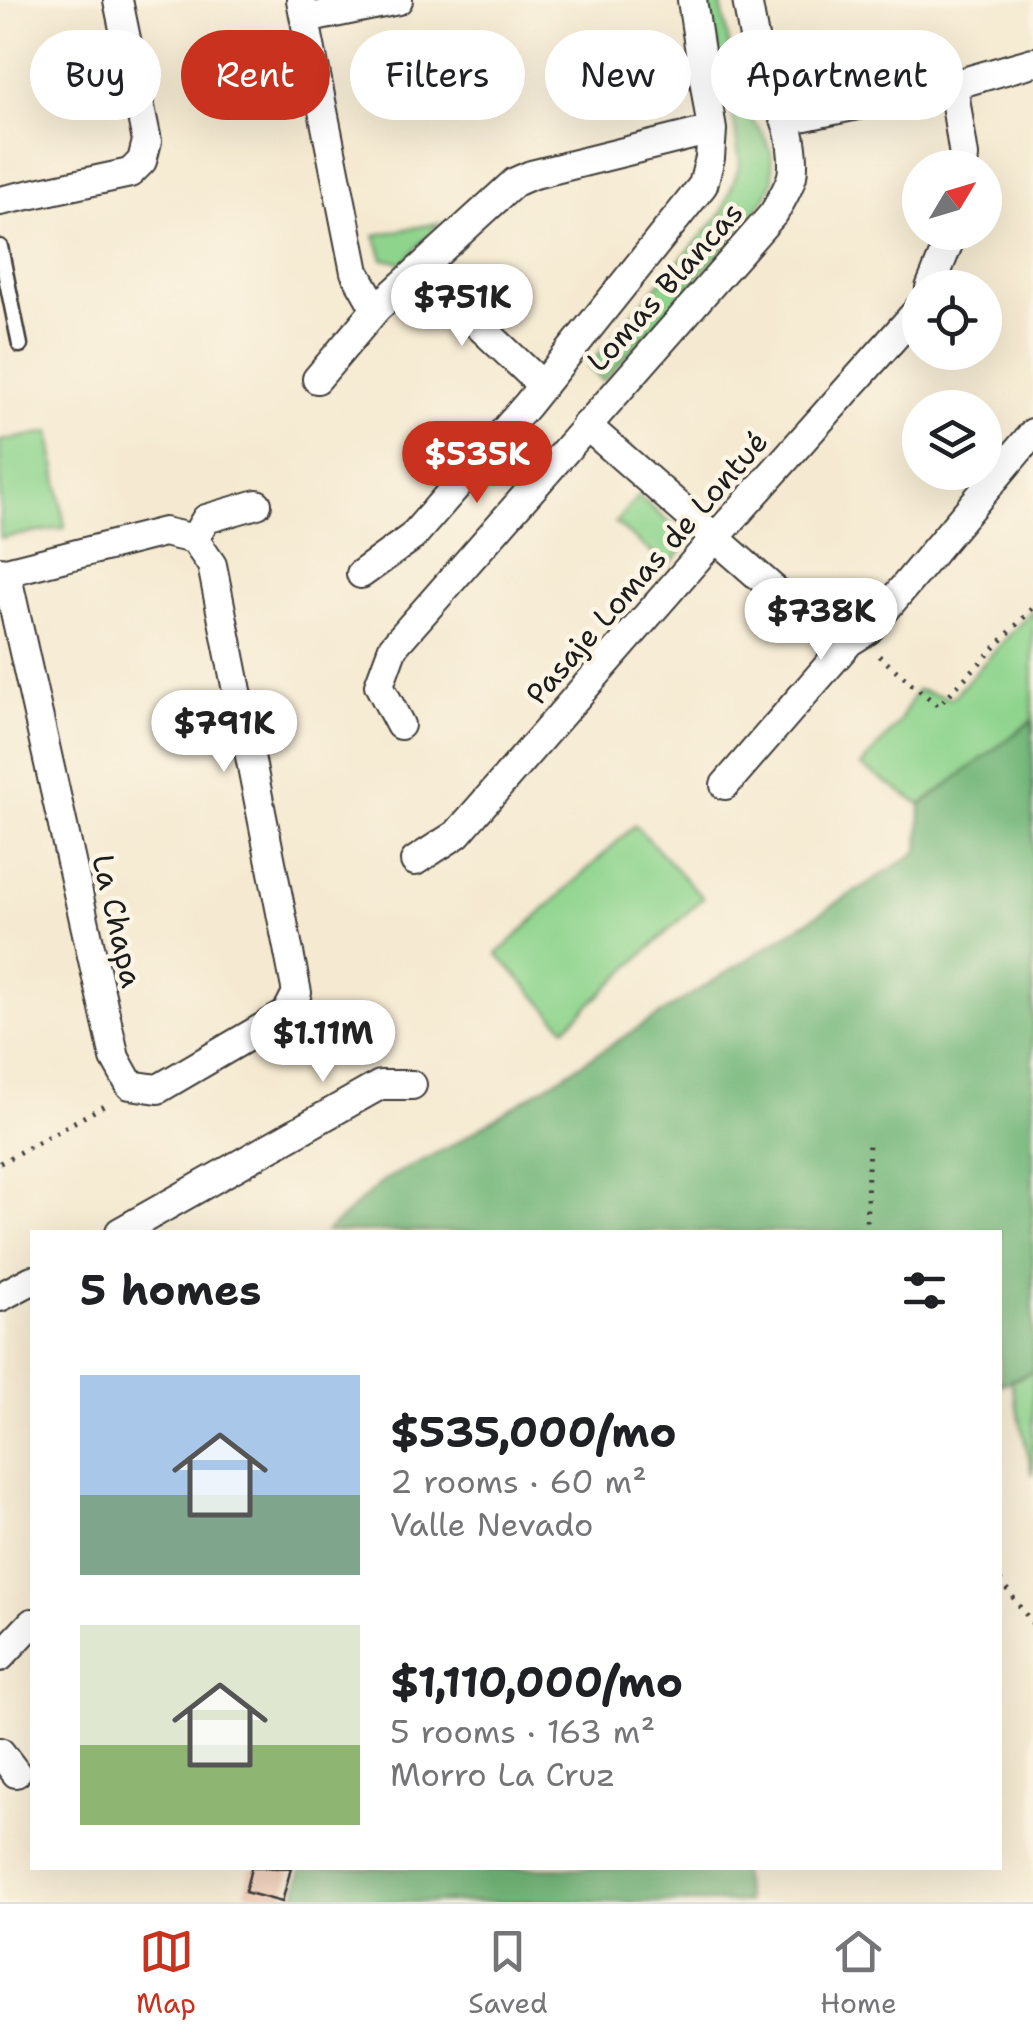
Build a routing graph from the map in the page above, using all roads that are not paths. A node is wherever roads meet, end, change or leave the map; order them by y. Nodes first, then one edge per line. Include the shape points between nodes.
1 (118, 0) edge
2 (398, 0) edge
3 (692, 0) edge
4 (747, 0) edge
5 (303, 10) edge
6 (753, 30) edge
7 (1033, 62) edge
8 (963, 82) edge
9 (786, 120) edge
10 (958, 120) edge
11 (712, 130) junction
12 (963, 150) edge
13 (0, 202) edge
14 (0, 247) edge
15 (421, 271) junction
16 (376, 309) junction
17 (902, 328) edge
18 (20, 345) dead end
19 (317, 379) dead end
20 (542, 385) junction
21 (586, 425) junction
22 (1033, 433) edge
23 (257, 504) dead end
24 (716, 536) junction
25 (194, 539) junction
26 (3, 572) edge
27 (361, 574) dead end
28 (849, 642) junction
29 (400, 725) dead end
30 (725, 785) dead end
31 (415, 861) dead end
32 (412, 1085) dead end
33 (124, 1230) edge
34 (30, 1281) edge
35 (0, 1298) edge
36 (30, 1624) edge
37 (0, 1657) edge

1 - 13 street via 147,141 142,161 130,174
2 - 5 street
3 - 11 street
4 - 6 street, Lomas Blancas
5 - 16 street via 355,272
7 - 8 street
9 - 21 street, Lomas Blancas via 792,176 774,213
10 - 12 street
11 - 15 street via 515,182
11 - 20 street via 703,184
14 - 18 lane
15 - 16 street
15 - 20 street
16 - 19 street
17 - 24 street, Pasaje Lomas de Lontué
20 - 27 street via 412,537
21 - 24 street
21 - 29 street, Lomas Blancas via 393,647 380,686
22 - 28 street via 868,630
23 - 25 street via 206,520
24 - 28 street via 825,634
24 - 31 street, Pasaje Lomas de Lontué via 457,834
25 - 26 street via 164,532
25 - 26 street, La Chapa via 212,564 297,993 286,1014 158,1089 130,1086 115,1058
28 - 30 street
32 - 33 street via 380,1085
34 - 35 street
36 - 37 street

